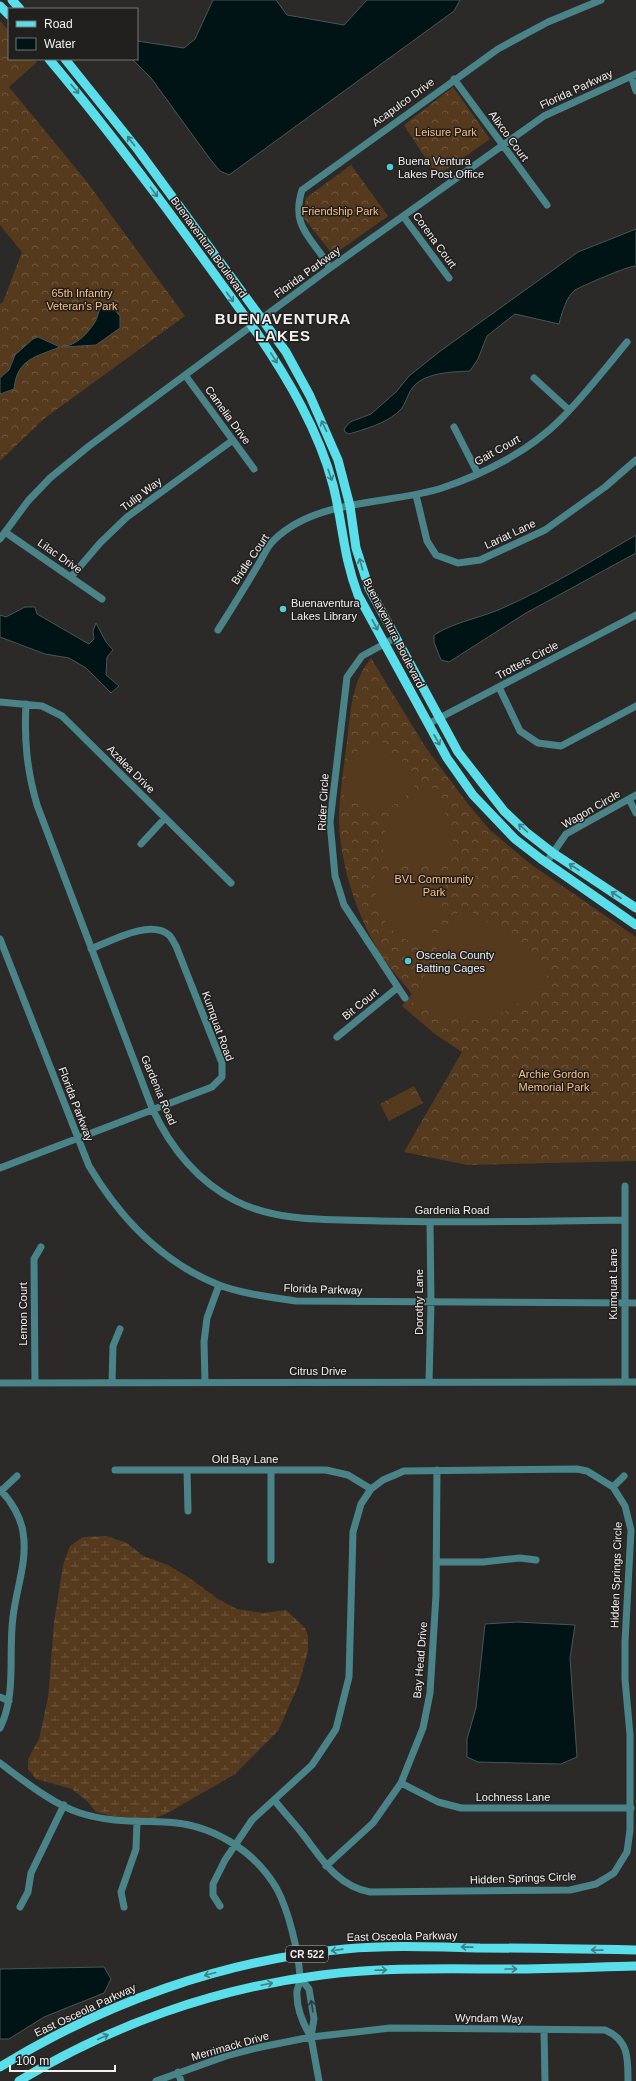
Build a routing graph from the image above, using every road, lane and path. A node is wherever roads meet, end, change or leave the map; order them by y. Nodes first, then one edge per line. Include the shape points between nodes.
1 (12, 0) edge
2 (601, 0) edge
3 (0, 6) edge
4 (19, 8) edge
5 (8, 14) edge
6 (51, 60) edge
7 (66, 60) edge
8 (633, 75) edge
9 (454, 79) junction
10 (636, 91) edge
11 (502, 144) junction
12 (547, 205) dead end
13 (403, 216) junction
14 (330, 268) junction
15 (449, 278) dead end
16 (261, 319) junction
17 (252, 326) junction
18 (627, 342) dead end
19 (185, 375) junction
20 (534, 378) dead end
21 (569, 410) junction
22 (454, 427) dead end
23 (233, 440) junction
24 (636, 460) edge
25 (254, 469) dead end
26 (478, 474) junction
27 (416, 495) junction
28 (350, 506) junction
29 (337, 508) junction
30 (5, 532) junction
31 (0, 539) edge
32 (71, 577) junction
33 (102, 599) dead end
34 (636, 615) edge
35 (218, 630) dead end
36 (396, 638) junction
37 (385, 644) junction
38 (499, 688) junction
39 (0, 702) edge
40 (26, 704) junction
41 (636, 706) edge
42 (439, 718) junction
43 (428, 724) junction
44 (636, 795) edge
45 (629, 799) junction
46 (636, 813) edge
47 (165, 818) junction
48 (141, 844) dead end
49 (553, 853) junction
50 (546, 863) junction
51 (231, 883) dead end
52 (636, 908) edge
53 (636, 924) edge
54 (0, 939) edge
55 (91, 949) junction
56 (397, 988) junction
57 (405, 998) dead end
58 (338, 1037) dead end
59 (152, 1108) junction
60 (77, 1138) junction
61 (0, 1167) edge
62 (625, 1186) dead end
63 (624, 1220) junction
64 (430, 1222) junction
65 (41, 1247) dead end
66 (219, 1285) junction
67 (431, 1302) junction
68 (624, 1303) junction
69 (636, 1303) edge
70 (120, 1329) dead end
71 (112, 1382) junction
72 (205, 1382) junction
73 (428, 1382) junction
74 (624, 1382) junction
75 (636, 1382) edge
76 (0, 1383) edge
77 (35, 1383) junction
78 (115, 1470) dead end
79 (187, 1470) junction
80 (271, 1470) junction
81 (438, 1470) junction
82 (16, 1476) dead end
83 (624, 1476) dead end
84 (612, 1487) junction
85 (371, 1489) junction
86 (1, 1490) edge
87 (188, 1511) dead end
88 (271, 1560) dead end
89 (536, 1560) dead end
90 (437, 1562) junction
91 (0, 1697) edge
92 (9, 1701) junction
93 (0, 1728) edge
94 (0, 1763) edge
95 (401, 1783) junction
96 (275, 1801) junction
97 (64, 1805) junction
98 (631, 1808) junction
99 (138, 1822) junction
100 (235, 1844) junction
101 (326, 1866) junction
102 (220, 1906) dead end
103 (20, 1907) dead end
104 (124, 1907) dead end
105 (636, 1950) edge
106 (296, 1956) junction
107 (636, 1966) edge
108 (300, 1978) junction
109 (544, 2030) junction
110 (311, 2037) junction
111 (0, 2066) edge
112 (178, 2072) junction
113 (19, 2081) edge
114 (156, 2081) edge
115 (181, 2081) edge
116 (319, 2081) edge
117 (545, 2081) edge
118 (628, 2081) edge

1 - 4 main road
2 - 9 street, Acapulco Drive via 548,22 498,49
3 - 5 main road
6 -> 17 main road, Buenaventura Boulevard via 97,115
16 -> 7 main road, Buenaventura Boulevard via 133,144
8 - 10 street
8 - 11 street, Florida Parkway via 544,116
9 - 11 street, Alixco Court
9 - 14 street, Acapulco Drive via 302,190 298,203 300,225
11 - 12 street, Alixco Court
11 - 13 street, Florida Parkway
13 - 14 street, Florida Parkway
13 - 15 street, Corena Court
14 - 16 street, Florida Parkway
16 - 17 street, Florida Parkway
28 -> 16 main road, Buenaventura Boulevard via 329,435 286,352
17 - 19 street, Florida Parkway
17 -> 29 main road, Buenaventura Boulevard via 296,396 316,438 333,485
18 - 21 street, Gait Court
19 - 23 street, Camelia Drive
19 - 30 street, Florida Parkway via 50,478 28,501
20 - 21 street
21 - 26 street, Gait Court via 522,450
22 - 26 street
23 - 25 street, Camelia Drive
23 - 32 street, Tulip Way via 127,517
24 - 27 street, Lariat Lane via 605,487 545,530 480,560 458,563 436,555 427,541
26 - 27 street, Gait Court
27 - 28 street, Gait Court
28 - 29 street, Gait Court
36 -> 28 main road, Buenaventura Boulevard via 369,588 362,568
29 - 35 street, Bridle Court via 298,522 274,540
29 -> 37 main road, Buenaventura Boulevard via 350,572 358,595
30 - 31 street, Florida Parkway
30 - 32 street, Lilac Drive
32 - 33 street, Lilac Drive
34 - 38 street, Trotters Circle
36 - 37 street, Rider Circle
36 - 42 main road, Buenaventura Boulevard
37 - 43 main road, Buenaventura Boulevard
37 - 56 street, Rider Circle via 362,656 347,677 330,822 335,876 344,905
38 - 41 street via 520,731 538,743 561,746
38 - 42 street, Trotters Circle
39 - 40 street, Azalea Drive
40 - 47 street, Azalea Drive via 42,706 62,716
40 - 55 street, Gardenia Road via 24,737 28,774 37,805
42 - 43 street, Trotters Circle
49 -> 42 main road, Buenaventura Boulevard via 504,811 458,752
43 -> 50 main road, Buenaventura Boulevard via 447,758 473,794 515,839
44 - 45 street, Wagon Circle
45 - 46 street
45 - 49 street, Wagon Circle via 566,834
47 - 48 street
47 - 51 street, Azalea Drive
49 - 50 street, Wagon Circle
52 -> 49 main road, Buenaventura Boulevard
50 - 53 main road, Buenaventura Boulevard
54 - 60 street, Florida Parkway
55 - 59 street, Gardenia Road
55 - 59 street, Kumquat Road via 138,930 154,930 169,935 176,946 222,1063 222,1077 212,1087
56 - 57 street, Rider Circle
56 - 58 street, Bit Court
59 - 60 street, Kumquat Road
59 - 64 street, Gardenia Road via 163,1131 186,1162 203,1180 236,1201 262,1210 304,1219
60 - 61 street, Kumquat Road
60 - 66 street, Florida Parkway via 92,1172 107,1196 148,1242 184,1268
62 - 63 street, Kumquat Lane
63 - 64 street, Gardenia Road
63 - 68 street, Kumquat Lane
64 - 67 street, Dorothy Lane
65 - 77 street, Lemon Court via 34,1259
66 - 67 street, Florida Parkway via 245,1293 296,1301
66 - 72 street via 206,1326
67 - 68 street, Florida Parkway
67 - 73 street, Dorothy Lane
68 - 69 street, Florida Parkway
68 - 74 street, Kumquat Lane
70 - 71 street via 113,1346
71 - 72 street, Citrus Drive
71 - 77 street, Citrus Drive
72 - 73 street, Citrus Drive
73 - 74 street, Citrus Drive
74 - 75 street, Citrus Drive
76 - 77 street, Citrus Drive
78 - 79 street, Old Bay Lane
79 - 80 street, Old Bay Lane
79 - 87 street
80 - 85 street, Old Bay Lane via 326,1470 348,1475
80 - 88 street
81 - 84 street, Hidden Springs Circle via 578,1469 594,1475
81 - 85 street, Hidden Springs Circle via 404,1471 383,1480
81 - 90 street, Bay Head Drive
82 - 86 street
83 - 84 street
84 - 98 street, Hidden Springs Circle via 625,1506 631,1530 625,1679 630,1735
85 - 96 street, Hidden Springs Circle via 361,1504 353,1532 349,1677 336,1729 312,1765
86 - 92 street via 14,1508 23,1531 25,1549 12,1618 12,1676
89 - 90 street via 520,1558 483,1562
90 - 95 street, Bay Head Drive via 430,1693 423,1728
91 - 92 street
92 - 93 street
94 - 97 street via 28,1784
95 - 98 street, Lochness Lane via 438,1802 461,1808
95 - 101 street, Bay Head Drive via 373,1823
96 - 100 street, Hidden Springs Circle via 252,1820
96 - 101 street, Hidden Springs Circle
97 - 99 street via 79,1812 111,1820
97 - 103 street via 31,1873 28,1892
98 - 101 street, Hidden Springs Circle via 627,1852 614,1873 596,1884 570,1890 370,1892 357,1890 343,1882
99 - 100 street via 199,1826
99 - 104 street via 136,1850 121,1892
100 - 102 street, Hidden Springs Circle via 213,1884 213,1895
100 - 106 street via 256,1862 277,1889 287,1914
105 -> 106 main road, East Osceola Parkway / CR 522 via 391,1946 343,1949
106 - 108 street
106 -> 111 main road, East Osceola Parkway / CR 522 via 212,1974 148,1994 82,2022
108 -> 107 main road, CR 522 via 370,1970
108 - 110 street via 297,1992 303,2024
110 -> 108 street via 314,2019 309,1989
113 -> 108 main road, CR 522 via 99,2039 168,2010 239,1990
109 - 110 street, Wyndam Way via 390,2028
109 - 117 street
109 - 118 street, Wyndam Way via 598,2029 611,2033 626,2048
110 - 112 street, Merrimack Drive via 260,2047
110 - 116 street
112 - 114 street, Merrimack Drive
112 - 115 street

